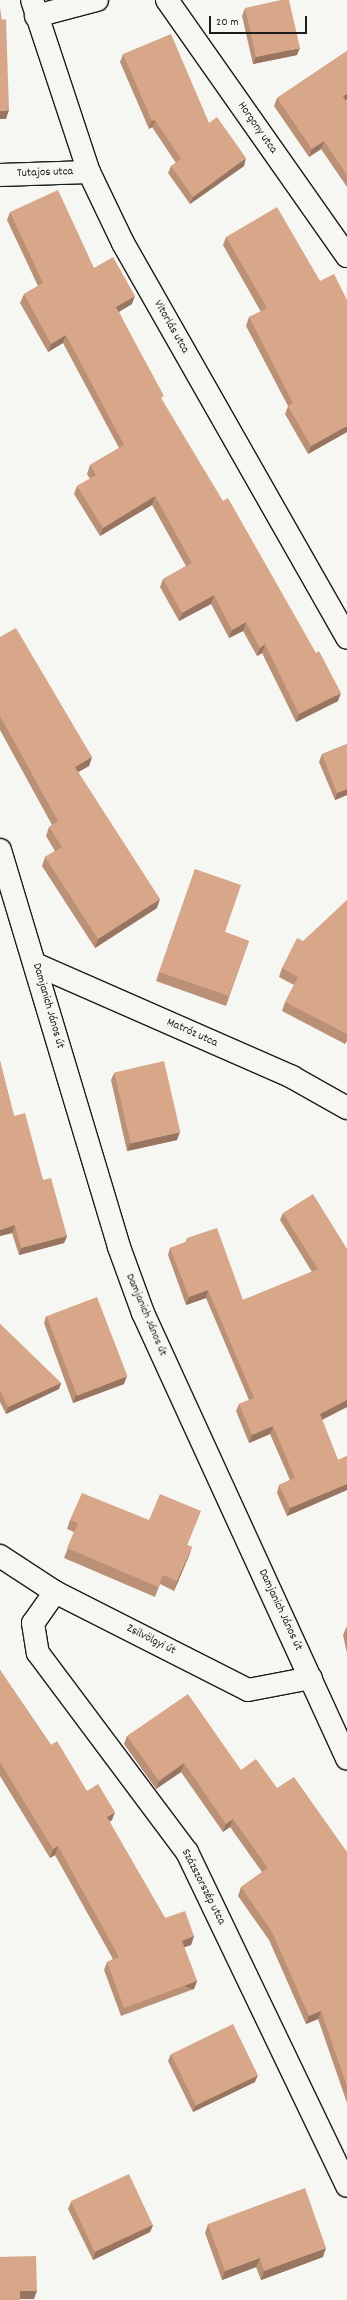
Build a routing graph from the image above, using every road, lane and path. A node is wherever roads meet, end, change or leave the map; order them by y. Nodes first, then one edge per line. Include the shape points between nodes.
1 (96, 0) edge
2 (167, 0) edge
3 (34, 8) edge
4 (89, 172) junction
5 (0, 175) edge
6 (347, 256) edge
7 (347, 638) edge
8 (0, 850) edge
9 (35, 964) junction
10 (347, 1108) edge
11 (0, 1556) edge
12 (55, 1592) junction
13 (311, 1678) junction
14 (347, 1758) edge
15 (347, 2186) edge

1 - 3 street
2 - 6 street, Horgony utca
3 - 4 street, Vitorlás utca
4 - 5 street, Tutajos utca
4 - 7 street, Vitorlás utca via 123,243
8 - 9 street, Damjanich János út
9 - 10 street, Matróz utca via 292,1078
9 - 13 street, Damjanich János út via 119,1247 143,1314
11 - 12 street, Zsilvölgyi út
12 - 13 street, Zsilvölgyi út via 248,1690
12 - 15 street, Százszorszép utca via 33,1623 38,1653 187,1852
13 - 14 street, Damjanich János út

